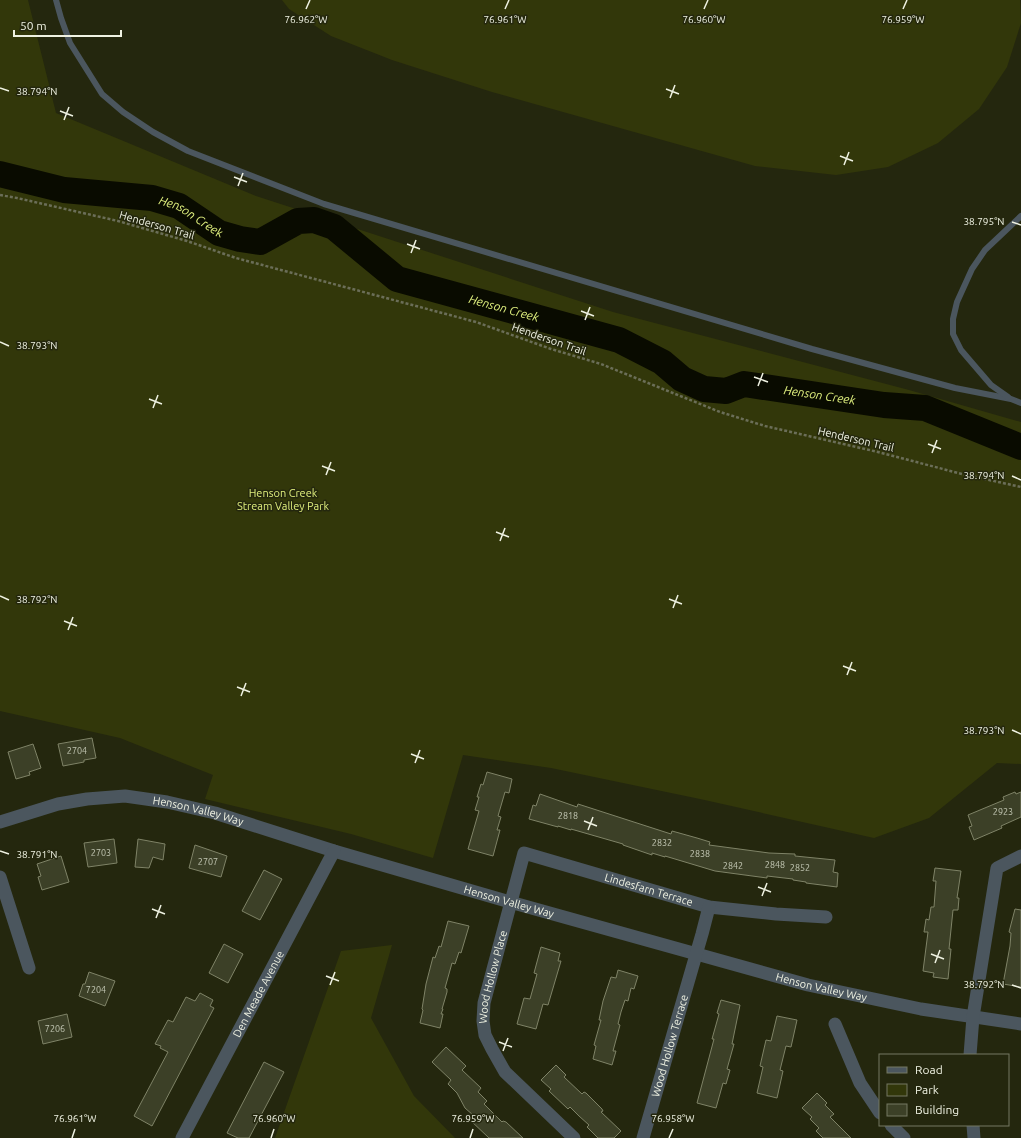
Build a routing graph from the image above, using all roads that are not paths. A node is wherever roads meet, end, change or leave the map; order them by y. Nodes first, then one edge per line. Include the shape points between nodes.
1 (56, 0) edge
2 (1021, 216) edge
3 (1011, 400) junction
4 (1021, 403) edge
5 (0, 822) edge
6 (334, 851) junction
7 (1021, 856) edge
8 (0, 877) edge
9 (510, 902) junction
10 (709, 907) junction
11 (826, 917) dead end
12 (696, 953) junction
13 (29, 968) dead end
14 (973, 1017) junction
15 (835, 1024) dead end
16 (1021, 1024) edge
17 (970, 1054) edge
18 (879, 1112) edge
19 (893, 1126) edge
20 (973, 1126) edge
21 (182, 1138) edge
22 (574, 1138) edge
23 (643, 1138) edge
24 (904, 1138) edge
25 (974, 1138) edge

1 - 3 lane via 70,43 102,94 153,132 188,151 332,207 812,349 956,388
2 - 3 lane via 985,250 972,269 957,302 953,319 953,334 960,350 991,385
3 - 4 lane
5 - 6 street, Henson Valley Way via 58,804 125,796 187,806
6 - 9 street, Henson Valley Way
6 - 21 street, Den Meade Avenue
7 - 14 street via 997,868
8 - 13 street
9 - 10 street, Lindesfarn Terrace via 524,853
9 - 12 street, Henson Valley Way
9 - 22 street, Wood Hollow Place via 484,1003 485,1034 504,1072
10 - 11 street, Lindesfarn Terrace
10 - 12 street, Wood Hollow Terrace
12 - 14 street, Henson Valley Way via 808,985
12 - 23 street, Wood Hollow Terrace
14 - 16 street, Henson Valley Way
14 - 17 street
15 - 18 street via 860,1083
19 - 24 street
20 - 25 street

